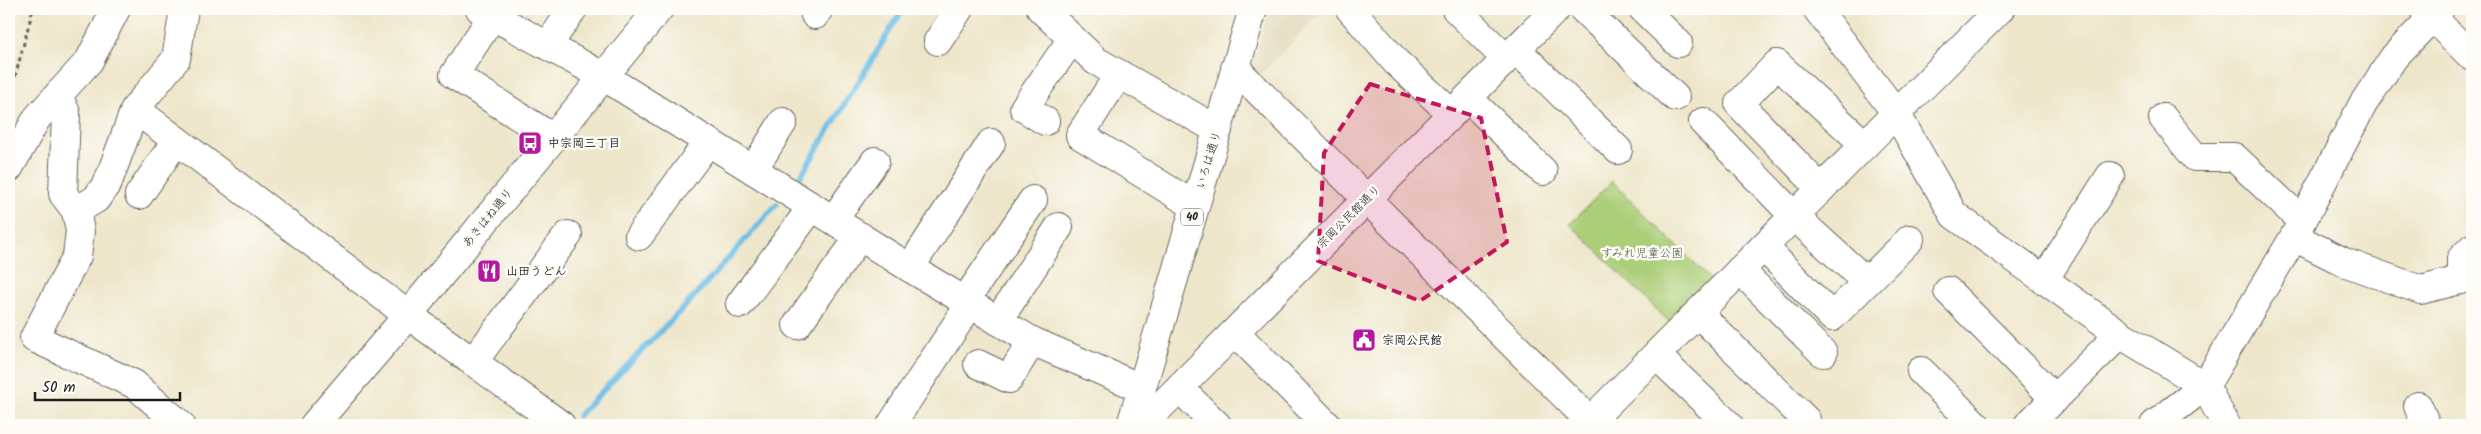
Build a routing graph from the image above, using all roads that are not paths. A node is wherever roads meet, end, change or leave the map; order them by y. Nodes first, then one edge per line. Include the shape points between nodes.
1 (116, 9) edge
2 (184, 9) edge
3 (573, 9) edge
4 (659, 9) edge
5 (958, 9) edge
6 (1041, 9) edge
7 (1253, 9) edge
8 (1350, 9) edge
9 (1456, 9) edge
10 (1556, 9) edge
11 (1583, 9) edge
12 (1643, 9) edge
13 (1817, 9) edge
14 (2000, 9) edge
15 (2432, 11) edge
16 (486, 12) edge
17 (1072, 39) junction
18 (938, 41) dead end
19 (1678, 43) dead end
20 (548, 45) junction
21 (1512, 54) junction
22 (2472, 57) edge
23 (1236, 68) junction
24 (1120, 74) junction
25 (603, 76) junction
26 (58, 95) junction
27 (1675, 97) dead end
28 (1460, 106) junction
29 (135, 109) junction
30 (1896, 113) junction
31 (2163, 118) dead end
32 (1045, 121) dead end
33 (783, 122) dead end
34 (1704, 122) dead end
35 (1218, 130) junction
36 (553, 138) junction
37 (176, 142) junction
38 (707, 142) junction
39 (991, 143) dead end
40 (1865, 145) junction
41 (1618, 150) dead end
42 (875, 161) dead end
43 (9, 168) edge
44 (753, 170) junction
45 (1543, 171) dead end
46 (2110, 176) dead end
47 (1821, 189) junction
48 (139, 195) dead end
49 (1033, 200) dead end
50 (1367, 200) junction
51 (1195, 206) junction
52 (76, 211) junction
53 (823, 213) junction
54 (1794, 216) junction
55 (1059, 227) dead end
56 (2298, 229) junction
57 (568, 235) dead end
58 (639, 236) dead end
59 (860, 236) junction
60 (1910, 239) dead end
61 (1764, 247) junction
62 (2472, 248) edge
63 (910, 268) junction
64 (1740, 270) junction
65 (2467, 278) edge
66 (2044, 280) junction
67 (1866, 282) junction
68 (1948, 291) dead end
69 (968, 303) junction
70 (740, 304) dead end
71 (1698, 313) junction
72 (408, 315) junction
73 (998, 322) junction
74 (797, 325) dead end
75 (1235, 332) junction
76 (2120, 334) junction
77 (1032, 341) junction
78 (1823, 353) dead end
79 (1656, 355) junction
80 (473, 362) junction
81 (978, 364) dead end
82 (1921, 371) dead end
83 (2204, 386) junction
84 (1141, 388) junction
85 (1179, 388) junction
86 (2054, 399) junction
87 (1806, 420) dead end
88 (1145, 423) edge
89 (1590, 424) edge
90 (181, 425) edge
91 (314, 425) edge
92 (561, 425) edge
93 (891, 425) edge
94 (1217, 425) edge
95 (1327, 425) edge
96 (1729, 425) edge
97 (1976, 425) edge
98 (2028, 425) edge
99 (2154, 425) edge
100 (2226, 425) edge

1 - 26 street via 90,61
2 - 29 street via 176,59
3 - 20 street
4 - 25 street, あきはね通り
5 - 18 street
6 - 17 street
7 - 23 street, いろは通り / 40
8 - 28 street via 1396,62
9 - 21 street
10 - 21 street, 宗岡公民館通り
11 - 27 street
12 - 19 street
13 - 30 street
14 - 30 street
15 - 22 street
15 - 56 street via 2394,57 2363,104
16 - 20 street
16 - 36 street via 454,76
17 - 24 street via 1096,61
17 - 32 street via 1024,108
20 - 25 street
21 - 28 street, 宗岡公民館通り
21 - 41 street
23 - 35 street, いろは通り / 40
23 - 50 street
24 - 35 street
24 - 51 street via 1080,135
25 - 36 street, あきはね通り
25 - 38 street
26 - 43 street via 37,118
26 - 52 street via 66,113 63,194
28 - 45 street
28 - 50 street, 宗岡公民館通り
29 - 37 street
29 - 52 street via 108,182 96,199
30 - 40 street
30 - 66 street via 1954,215
31 - 56 street via 2195,157 2234,157
33 - 44 street
34 - 54 street
35 - 51 street, いろは通り / 40
36 - 72 street, あきはね通り
37 - 48 street
37 - 72 street
38 - 44 street
38 - 58 street
39 - 63 street
40 - 47 street
40 - 47 street via 1777,64 1739,104
42 - 53 street
44 - 53 street
46 - 66 street
47 - 54 street
49 - 69 street
50 - 75 street, 宗岡公民館通り
50 - 89 street
51 - 84 street, いろは通り / 40
52 - 90 street via 80,231 77,256 34,338 134,384
53 - 59 street
53 - 70 street
54 - 61 street
54 - 67 street
55 - 73 street
56 - 65 street via 2344,262 2421,290
56 - 83 street
57 - 80 street
59 - 63 street
59 - 74 street
60 - 67 street
61 - 64 street
61 - 67 street via 1832,317
62 - 65 street via 2461,259
63 - 69 street
64 - 71 street
64 - 78 street
66 - 76 street
68 - 86 street
69 - 73 street
69 - 93 street
71 - 79 street
71 - 87 street
72 - 80 street
72 - 91 street, あきはね通り
73 - 77 street
75 - 85 street, 宗岡公民館通り
75 - 95 street
76 - 83 street
76 - 86 street
77 - 81 street via 1009,379
77 - 84 street
79 - 89 street
79 - 96 street
80 - 92 street
82 - 97 street
83 - 99 street
83 - 100 street
84 - 88 street, いろは通り / 40
85 - 88 street, 宗岡公民館通り
85 - 94 street
86 - 98 street

